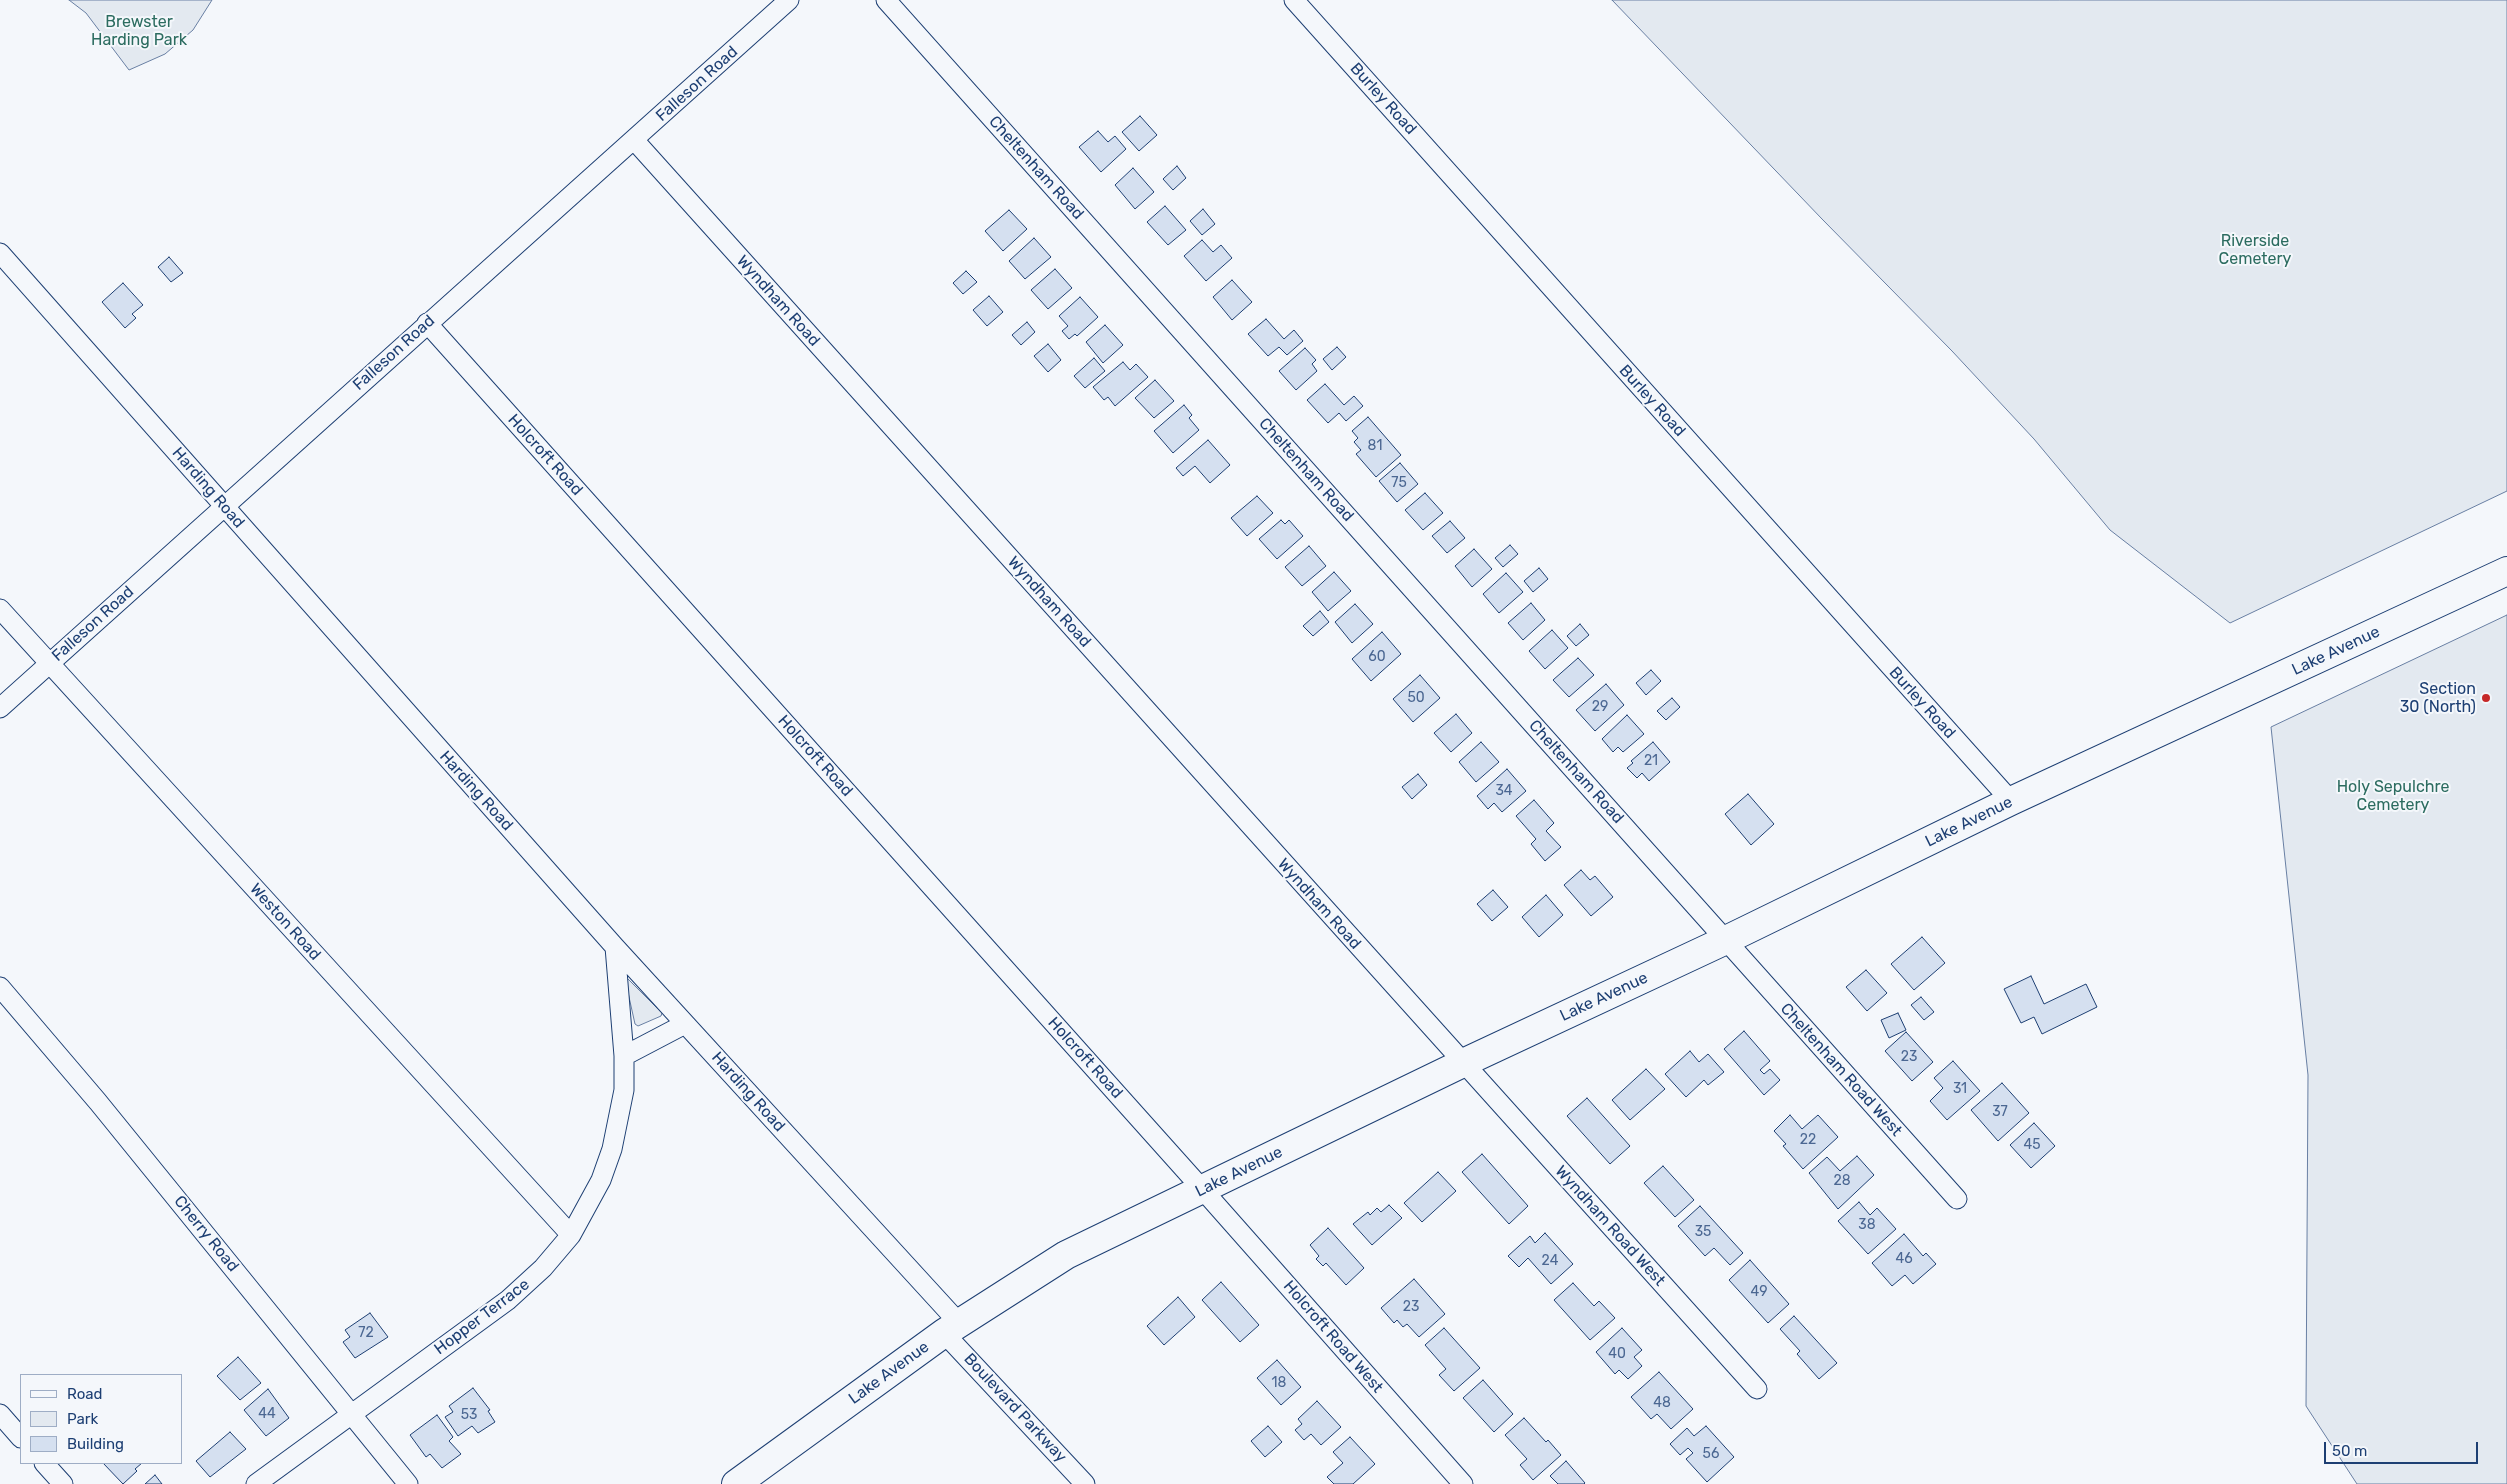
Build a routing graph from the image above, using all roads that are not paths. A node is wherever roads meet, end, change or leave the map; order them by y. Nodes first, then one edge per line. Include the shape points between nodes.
1 (790, 0) edge
2 (886, 0) edge
3 (1294, 0) edge
4 (635, 141) junction
5 (0, 253) edge
6 (427, 323) junction
7 (224, 506) junction
8 (2507, 572) edge
9 (0, 609) edge
10 (48, 664) junction
11 (0, 708) edge
12 (2011, 802) junction
13 (1726, 940) junction
14 (615, 948) junction
15 (0, 987) edge
16 (686, 1024) junction
17 (624, 1056) junction
18 (1463, 1064) junction
19 (1203, 1190) junction
20 (1957, 1199) dead end
21 (571, 1235) junction
22 (951, 1328) junction
23 (1757, 1389) dead end
24 (352, 1413) junction
25 (0, 1414) edge
26 (20, 1437) edge
27 (45, 1464) edge
28 (63, 1484) edge
29 (256, 1484) edge
30 (408, 1484) edge
31 (736, 1484) edge
32 (1085, 1484) edge
33 (1463, 1484) edge

1 - 4 street, Falleson Road
2 - 13 street, Cheltenham Road
3 - 12 street, Burley Road
4 - 6 street, Falleson Road
4 - 18 street, Wyndham Road
5 - 7 street, Harding Road
6 - 7 street, Falleson Road
6 - 19 street, Holcroft Road
7 - 10 street, Falleson Road
7 - 14 street, Harding Road
8 - 12 main road, Lake Avenue
9 - 10 street, Weston Road
10 - 11 street, Falleson Road
10 - 21 street, Weston Road
12 - 13 main road, Lake Avenue
13 - 18 main road, Lake Avenue
13 - 20 street, Cheltenham Road West
14 - 16 street, Harding Road
14 - 17 street, Hopper Terrace
15 - 24 street, Cherry Road
16 - 17 street
16 - 22 street, Harding Road
17 - 21 street, Hopper Terrace via 624,1090 612,1149 597,1188
18 - 19 main road, Lake Avenue
18 - 23 street, Wyndham Road West
19 - 22 main road, Lake Avenue via 1066,1255
19 - 33 street, Holcroft Road West
21 - 24 street, Hopper Terrace via 543,1268 508,1300
22 - 31 main road, Lake Avenue
22 - 32 street, Boulevard Parkway
24 - 29 street, Hopper Terrace
24 - 30 street, Cherry Road
25 - 26 street
27 - 28 street

